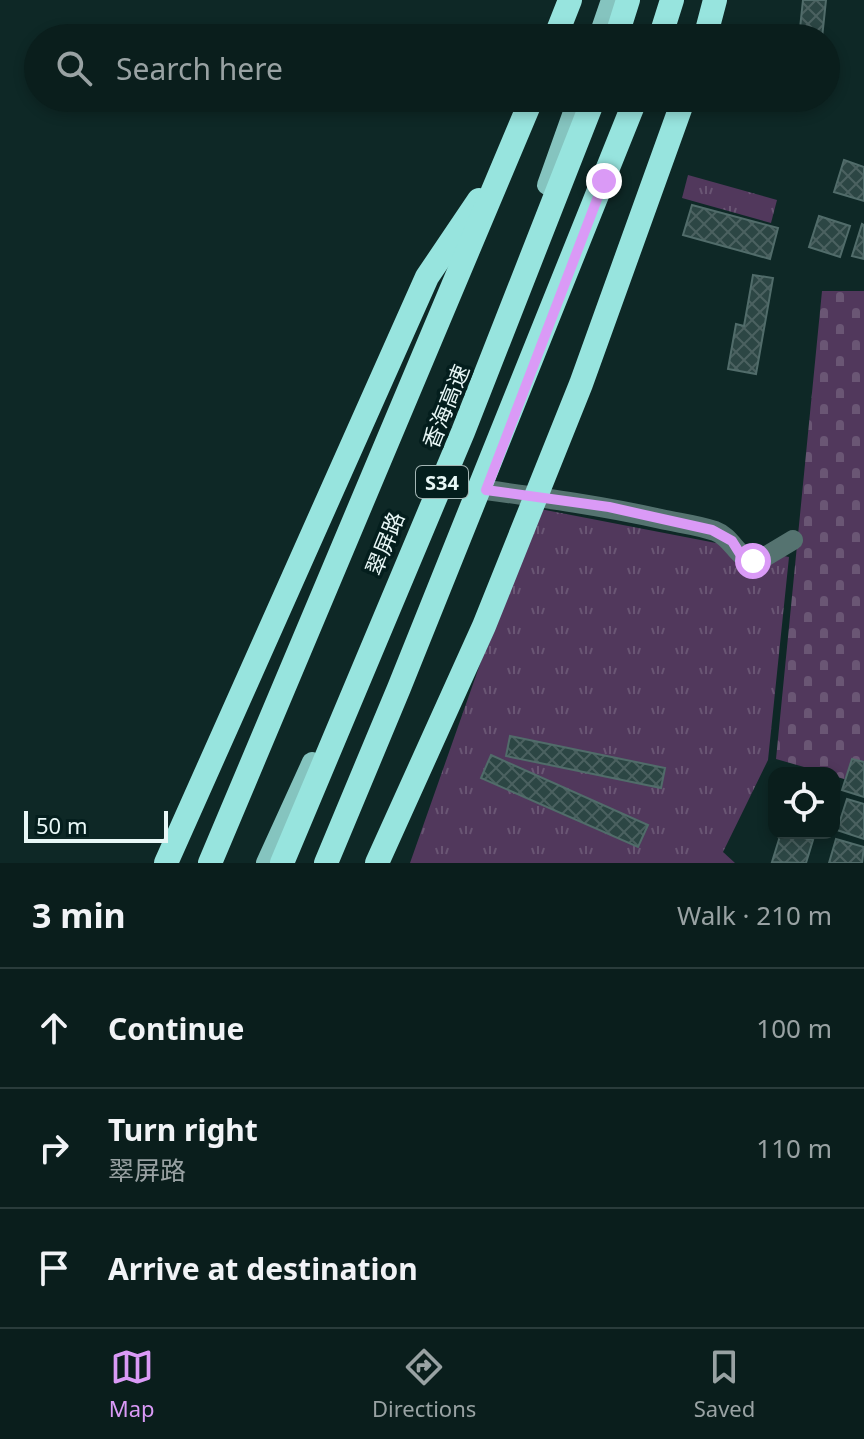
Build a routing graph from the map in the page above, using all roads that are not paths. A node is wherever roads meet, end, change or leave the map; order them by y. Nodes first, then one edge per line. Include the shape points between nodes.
1 (570, 0) edge
2 (611, 0) edge
3 (628, 0) edge
4 (664, 0) edge
5 (672, 0) edge
6 (715, 0) edge
7 (561, 24) edge
8 (603, 24) edge
9 (620, 24) edge
10 (656, 24) edge
11 (664, 24) edge
12 (709, 24) edge
13 (526, 112) edge
14 (573, 112) edge
15 (589, 112) edge
16 (628, 112) edge
17 (629, 112) edge
18 (679, 112) edge
19 (509, 155) junction
20 (486, 490) junction
21 (793, 540) dead end
22 (166, 863) edge
23 (210, 863) edge
24 (266, 863) edge
25 (282, 863) edge
26 (326, 863) edge
27 (333, 863) edge
28 (377, 863) edge

1 - 7 highway
2 - 8 main road
3 - 9 highway
4 - 10 main road
5 - 11 highway
6 - 12 highway
13 - 19 highway
14 - 24 main road, 翠屏路 via 399,572
15 - 25 highway, 香海高速 / S34 via 463,432
16 - 26 highway, S34, bridge
17 - 20 main road
18 - 28 highway, bridge via 581,384 484,626
19 - 22 highway via 427,277
19 - 23 highway
20 - 21 lane via 609,507 712,530 753,561
20 - 27 main road

